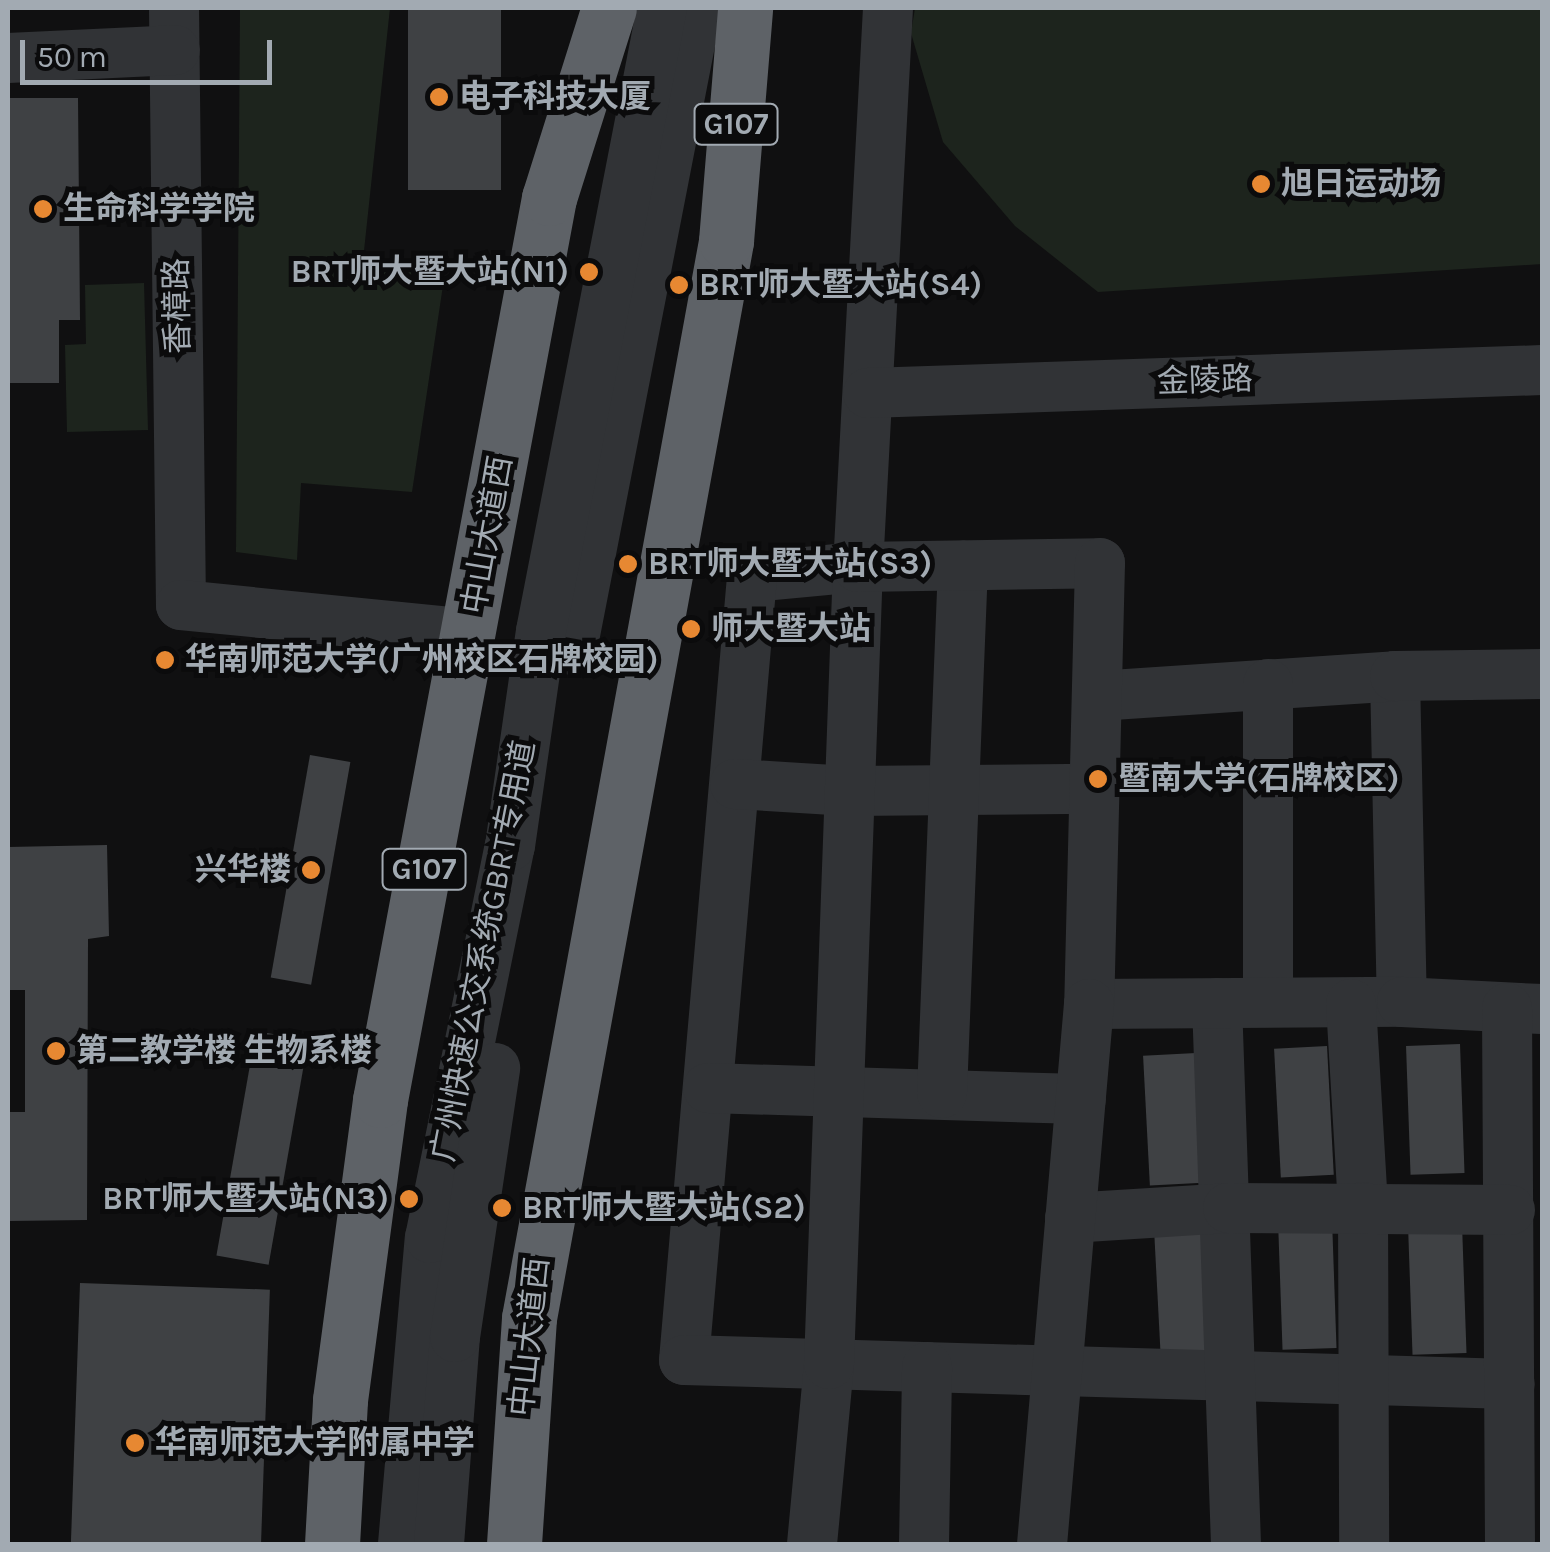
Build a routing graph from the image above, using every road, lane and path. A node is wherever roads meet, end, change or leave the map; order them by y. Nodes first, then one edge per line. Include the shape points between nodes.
1 (609, 8) edge
2 (662, 8) edge
3 (697, 8) edge
4 (744, 8) edge
5 (888, 8) edge
6 (175, 29) edge
7 (8, 58) edge
8 (1542, 370) edge
9 (868, 393) junction
10 (963, 565) junction
11 (858, 567) junction
12 (470, 634) junction
13 (1542, 674) edge
14 (1396, 676) junction
15 (1268, 684) junction
16 (1096, 696) junction
17 (734, 784) junction
18 (1094, 789) junction
19 (850, 791) junction
20 (954, 792) junction
21 (1268, 1001) junction
22 (1402, 1002) junction
23 (1218, 1003) junction
24 (1089, 1004) junction
25 (1351, 1004) junction
26 (1525, 1008) edge
27 (708, 1088) junction
28 (839, 1088) junction
29 (942, 1093) junction
30 (1081, 1100) junction
31 (1228, 1208) junction
32 (1363, 1208) junction
33 (1510, 1210) junction
34 (1070, 1218) junction
35 (1528, 1313) edge
36 (829, 1364) junction
37 (927, 1367) junction
38 (1058, 1370) junction
39 (1232, 1374) junction
40 (1362, 1378) junction
41 (1510, 1384) junction
42 (1521, 1534) edge
43 (332, 1544) edge
44 (402, 1544) edge
45 (439, 1544) edge
46 (514, 1544) edge
47 (812, 1544) edge
48 (924, 1544) edge
49 (1042, 1544) edge
50 (1236, 1544) edge
51 (1364, 1544) edge

1 - 12 highway, 中山大道西 / G107 via 550,198
2 - 44 street, 广州快速公交系统GBRT专用道 via 541,630 510,846 430,1238
3 - 45 street, 广州快速公交系统GBRT专用道 via 513,940 467,1236
4 - 46 highway, 中山大道西 / G107 via 726,241 534,1286
5 - 9 street
6 - 7 street
6 - 12 street, 香樟路 via 181,605
8 - 9 street, 金陵路
9 - 11 street
10 - 11 street
10 - 16 street via 1100,563
10 - 20 street
11 - 17 street via 752,577
11 - 19 street
12 - 43 highway, 中山大道西 / G107 via 378,1118 343,1368
13 - 14 street
14 - 15 street
14 - 22 street
15 - 16 street
15 - 21 street
16 - 18 street
17 - 19 street
17 - 27 street
18 - 20 street
18 - 24 street
19 - 20 street
19 - 28 street
20 - 29 street
21 - 23 street
21 - 25 street
22 - 25 street
22 - 26 street
23 - 24 street
23 - 31 street
24 - 30 street
25 - 32 street
26 - 33 street
27 - 28 street
27 - 36 street via 684,1360
28 - 29 street
28 - 36 street
29 - 30 street
30 - 34 street
31 - 32 street
31 - 34 street
31 - 39 street
32 - 33 street
32 - 40 street
33 - 35 street
34 - 38 street
35 - 41 street
36 - 37 street
36 - 47 street
37 - 38 street
37 - 48 street
38 - 39 street
38 - 49 street
39 - 40 street
39 - 50 street
40 - 41 street
40 - 51 street
41 - 42 street

